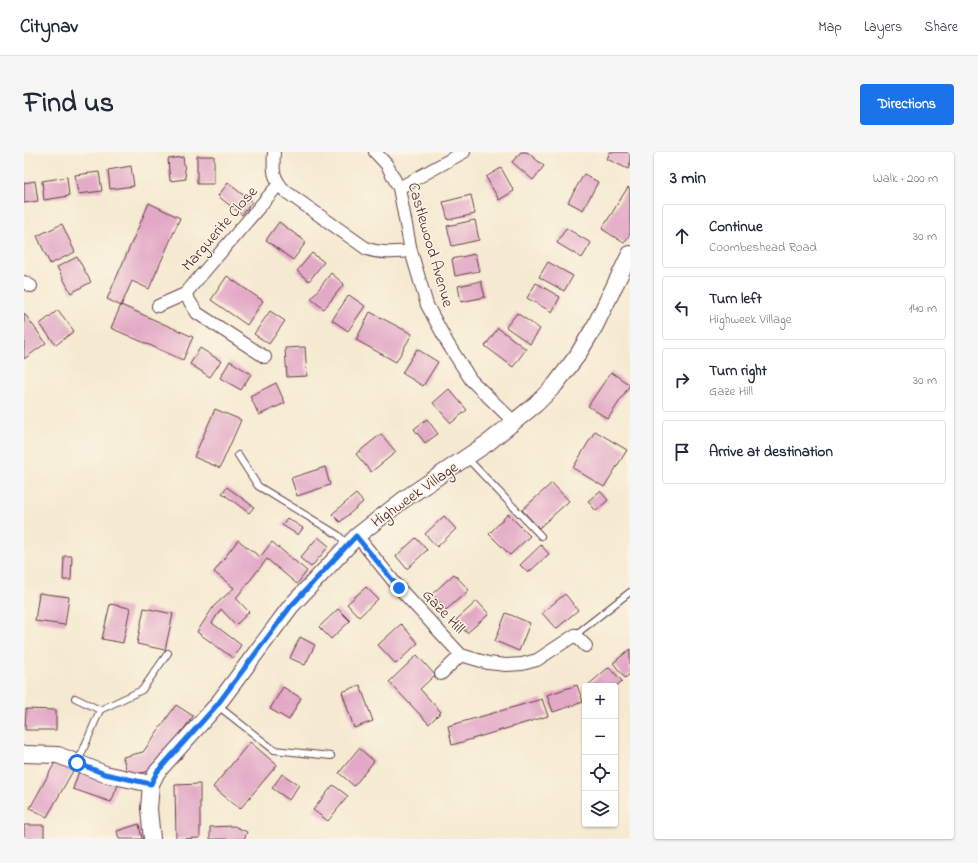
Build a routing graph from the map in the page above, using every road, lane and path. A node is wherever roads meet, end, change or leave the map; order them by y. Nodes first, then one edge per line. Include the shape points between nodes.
1 (274, 152) edge
2 (375, 152) edge
3 (464, 152) edge
4 (279, 184) junction
5 (399, 188) junction
6 (412, 251) junction
7 (630, 254) edge
8 (185, 294) junction
9 (158, 306) dead end
10 (265, 357) dead end
11 (514, 422) junction
12 (238, 455) dead end
13 (468, 458) junction
14 (541, 536) dead end
15 (352, 540) junction
16 (630, 592) edge
17 (575, 635) junction
18 (586, 646) dead end
19 (168, 653) dead end
20 (461, 655) junction
21 (440, 674) dead end
22 (74, 698) dead end
23 (217, 705) junction
24 (100, 710) junction
25 (24, 754) edge
26 (331, 756) dead end
27 (77, 763) junction
28 (151, 784) junction
29 (152, 839) edge

1 - 4 street via 273,171
2 - 5 street, Castlewood Avenue via 387,165
3 - 5 street
4 - 6 street via 285,191 367,249 390,253
4 - 8 street, Marguerite Close
5 - 6 street, Castlewood Avenue
6 - 11 street, Castlewood Avenue via 427,305 448,344 471,380
7 - 11 street, Highweek Village via 595,326 577,356 555,385
8 - 9 street, Marguerite Close
8 - 10 street, Marguerite Close via 197,313
11 - 13 street, Highweek Village
12 - 15 lane via 258,486 338,535
13 - 14 lane
13 - 15 street, Highweek Village via 403,500
15 - 20 street, Gaze Hill
15 - 23 street, Highweek Village via 291,606
16 - 17 lane
17 - 18 street
17 - 20 street, Gaze Hill via 538,660 522,664 488,663
19 - 24 lane via 142,690
20 - 21 street, Gaze Hill
22 - 24 lane
23 - 26 lane via 274,750
23 - 28 street, Highweek Village via 157,772
24 - 27 lane
25 - 27 street via 58,755
27 - 28 street via 105,774
28 - 29 street, Highweek Village via 149,809

